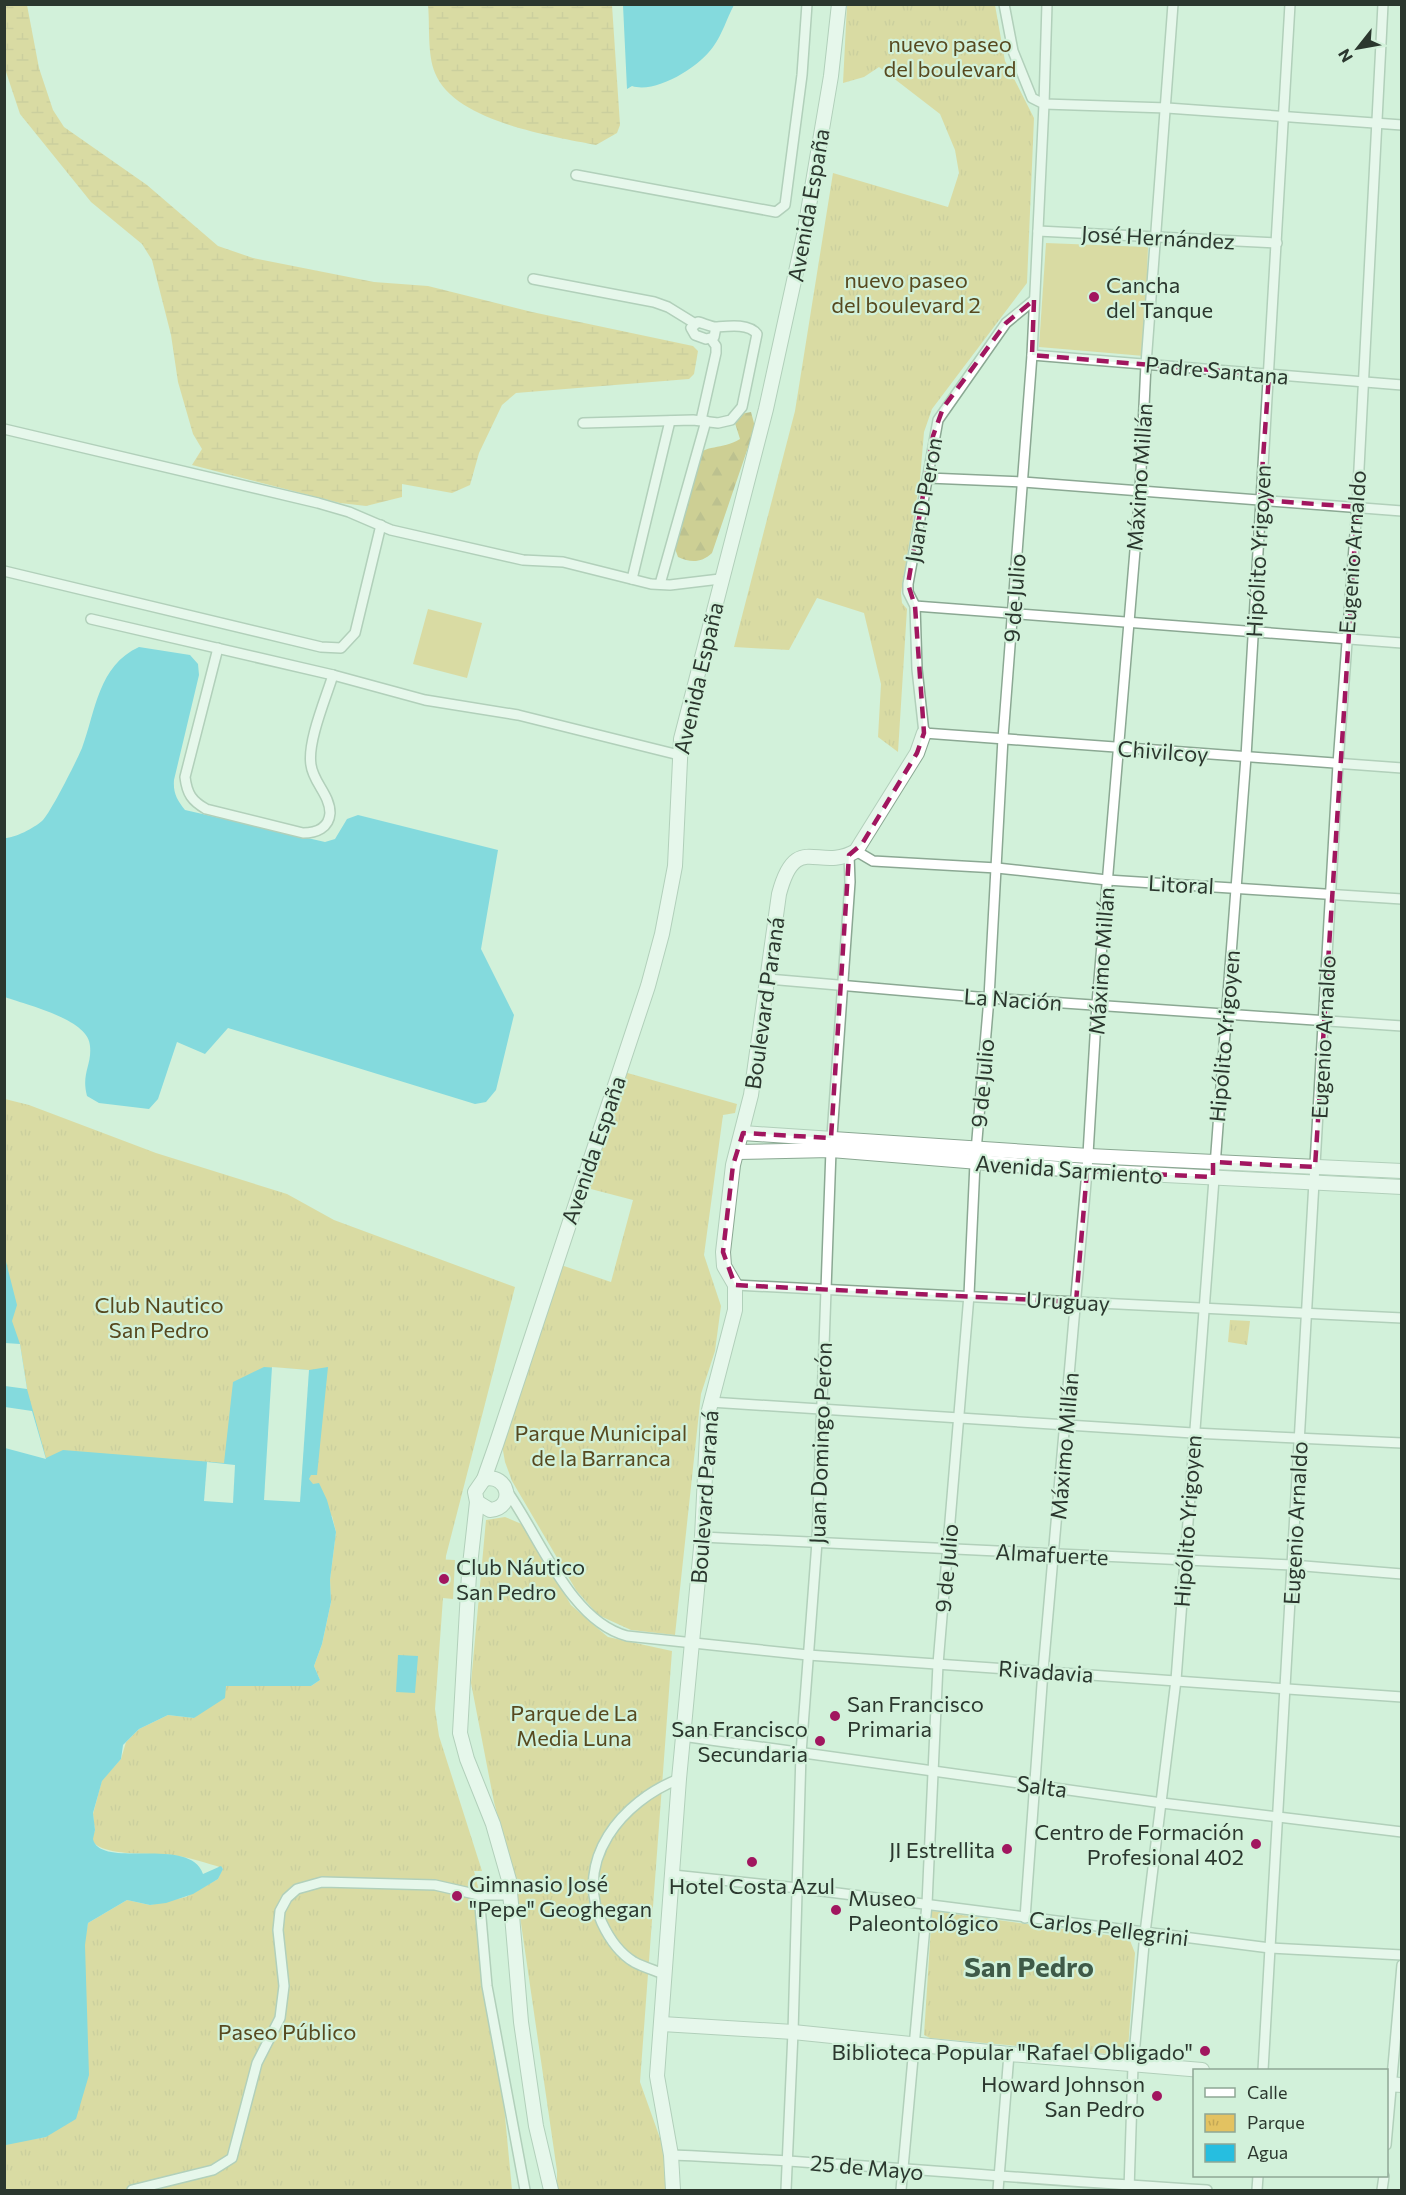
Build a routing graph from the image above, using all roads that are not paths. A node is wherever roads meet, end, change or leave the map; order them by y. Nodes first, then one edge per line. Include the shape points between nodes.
1 (807, 4) edge
2 (839, 4) edge
3 (1004, 4) edge
4 (1047, 4) edge
5 (1173, 4) edge
6 (1290, 4) edge
7 (1383, 4) edge
8 (1044, 104) junction
9 (1167, 108) junction
10 (1282, 116) junction
11 (1376, 123) junction
12 (1401, 125) edge
13 (576, 175) dead end
14 (1038, 231) junction
15 (1157, 237) junction
16 (1277, 243) junction
17 (533, 279) dead end
18 (1034, 300) junction
19 (694, 323) junction
20 (716, 327) junction
21 (711, 339) junction
22 (1032, 355) junction
23 (1146, 364) junction
24 (1269, 375) junction
25 (1361, 383) junction
26 (1401, 385) edge
27 (703, 420) junction
28 (670, 421) junction
29 (583, 423) dead end
30 (4, 429) edge
31 (928, 478) junction
32 (1023, 482) junction
33 (1140, 491) junction
34 (1260, 500) junction
35 (1357, 507) junction
36 (1401, 511) edge
37 (381, 525) junction
38 (4, 571) edge
39 (632, 579) junction
40 (720, 579) junction
41 (660, 584) junction
42 (915, 606) junction
43 (1012, 614) junction
44 (91, 620) dead end
45 (1129, 623) junction
46 (1253, 632) junction
47 (1346, 639) junction
48 (1401, 643) edge
49 (219, 648) junction
50 (333, 675) junction
51 (924, 733) junction
52 (1003, 738) junction
53 (1119, 748) junction
54 (679, 755) junction
55 (1246, 757) junction
56 (1338, 764) junction
57 (1401, 768) edge
58 (853, 853) junction
59 (997, 868) junction
60 (1107, 880) junction
61 (1235, 886) junction
62 (1331, 894) junction
63 (1401, 899) edge
64 (768, 979) junction
65 (843, 987) junction
66 (989, 998) junction
67 (1097, 1004) junction
68 (1226, 1013) junction
69 (1324, 1022) junction
70 (1401, 1026) edge
71 (743, 1133) junction
72 (831, 1144) junction
73 (977, 1147) junction
74 (737, 1152) junction
75 (1089, 1155) junction
76 (1213, 1162) junction
77 (975, 1163) junction
78 (1087, 1171) junction
79 (1401, 1172) edge
80 (1315, 1174) junction
81 (1212, 1177) junction
82 (1401, 1187) edge
83 (735, 1285) junction
84 (825, 1288) junction
85 (969, 1295) junction
86 (1076, 1302) junction
87 (1203, 1308) junction
88 (1307, 1314) junction
89 (1401, 1318) edge
90 (710, 1402) junction
91 (820, 1409) junction
92 (960, 1418) junction
93 (1067, 1425) junction
94 (1193, 1433) junction
95 (1300, 1438) junction
96 (1401, 1443) edge
97 (496, 1445) junction
98 (484, 1479) junction
99 (503, 1486) junction
100 (481, 1506) junction
101 (500, 1508) junction
102 (527, 1519) junction
103 (702, 1537) junction
104 (817, 1542) junction
105 (947, 1548) junction
106 (1054, 1554) junction
107 (1183, 1560) junction
108 (1292, 1565) junction
109 (1401, 1574) edge
110 (691, 1644) junction
111 (808, 1655) junction
112 (938, 1664) junction
113 (1043, 1671) junction
114 (1176, 1680) junction
115 (1285, 1688) junction
116 (1401, 1697) edge
117 (682, 1736) junction
118 (801, 1753) junction
119 (933, 1772) junction
120 (679, 1779) junction
121 (1034, 1785) junction
122 (1162, 1803) junction
123 (1278, 1818) junction
124 (1401, 1832) edge
125 (673, 1875) junction
126 (798, 1888) junction
127 (511, 1894) junction
128 (479, 1895) junction
129 (927, 1904) junction
130 (1025, 1917) junction
131 (1144, 1933) junction
132 (1270, 1948) junction
133 (1401, 1955) edge
134 (1401, 1965) edge
135 (664, 1974) junction
136 (662, 2024) junction
137 (793, 2032) junction
138 (915, 2043) junction
139 (1009, 2054) junction
140 (1134, 2066) junction
141 (1193, 2069) edge
142 (1263, 2069) edge
143 (1393, 2085) edge
144 (1388, 2128) edge
145 (671, 2155) junction
146 (786, 2160) junction
147 (903, 2171) junction
148 (999, 2176) junction
149 (1130, 2188) edge
150 (132, 2190) edge
151 (525, 2190) edge
152 (551, 2190) edge
153 (673, 2190) edge
154 (786, 2190) edge
155 (901, 2190) edge
156 (998, 2190) edge
157 (1207, 2190) edge

1 - 13 street via 802,75 786,205 782,210
2 - 40 main road, Avenida España via 804,235 765,408
3 - 8 street via 1013,51 1032,98
4 - 8 street, 9 de Julio
5 - 9 street, Máximo Millán
6 - 10 street, Hipólito Yrigoyen
7 - 11 street, Eugenio Arnaldo
8 - 9 street
8 - 14 street, 9 de Julio
9 - 10 street
9 - 15 street, Máximo Millán
10 - 11 street
10 - 16 street, Hipólito Yrigoyen
11 - 12 street
11 - 25 street, Eugenio Arnaldo
14 - 15 street, José Hernández
14 - 18 street, 9 de Julio
15 - 16 street, José Hernández
15 - 23 street, Máximo Millán
16 - 24 street, Hipólito Yrigoyen
17 - 19 street via 654,302
18 - 22 street, 9 de Julio
18 - 31 street, Juan D Peron via 1006,323 944,408 933,436
19 - 20 street
19 - 21 street via 691,328 695,335
20 - 21 street
20 - 27 street via 752,329 758,339 737,415 725,422
21 - 27 street via 716,353
22 - 23 street, Padre Santana
22 - 32 street, 9 de Julio
23 - 24 street, Padre Santana
23 - 33 street, Máximo Millán
24 - 25 street, Padre Santana
24 - 34 street, Hipólito Yrigoyen
25 - 26 street, Padre Santana
25 - 35 street, Eugenio Arnaldo
27 - 28 street
27 - 41 street
28 - 29 street
28 - 39 street
30 - 37 street via 318,503
31 - 32 street
31 - 42 street, Juan D Peron via 908,584
32 - 33 street
32 - 43 street, 9 de Julio
33 - 34 street
33 - 45 street, Máximo Millán
34 - 35 street
34 - 46 street, Hipólito Yrigoyen
35 - 36 street
35 - 47 street, Eugenio Arnaldo
37 - 38 street via 355,633 341,648 321,647
37 - 39 street via 524,560 563,562
39 - 41 street
40 - 41 street
40 - 54 main road, Avenida España
42 - 43 street
42 - 51 street, Juan D Peron
43 - 45 street
43 - 52 street, 9 de Julio
44 - 49 street
45 - 46 street
45 - 53 street, Máximo Millán
46 - 47 street
46 - 55 street, Hipólito Yrigoyen
47 - 48 street
47 - 56 street, Eugenio Arnaldo
49 - 50 street
49 - 50 street via 185,777 189,796 206,809 303,833 314,833 325,826 330,814 310,766
50 - 54 street via 424,700 518,715
51 - 52 street, Chivilcoy
51 - 58 main road via 917,753
52 - 53 street, Chivilcoy
52 - 59 street, 9 de Julio
53 - 55 street, Chivilcoy
53 - 60 street, Máximo Millán
54 - 97 main road, Avenida España via 675,866 662,934
55 - 56 street, Chivilcoy
55 - 61 street, Hipólito Yrigoyen
56 - 57 street, Chivilcoy
56 - 62 street, Eugenio Arnaldo
58 - 59 street, Litoral via 873,861
58 - 64 main road, Boulevard Paraná via 793,861 779,894
58 - 65 street, Juan Domingo Perón
59 - 60 street, Litoral
59 - 66 street, 9 de Julio
60 - 61 street, Litoral
60 - 67 street, Máximo Millán
61 - 62 street, Litoral
61 - 68 street, Hipólito Yrigoyen
62 - 63 street, Litoral
62 - 69 street, Eugenio Arnaldo
64 - 65 street, La Nación
64 - 71 main road, Boulevard Paraná
65 - 66 street, La Nación
65 - 72 street, Juan Domingo Perón
66 - 67 street, La Nación
66 - 73 street, 9 de Julio
67 - 68 street, La Nación
67 - 75 street, Máximo Millán
68 - 69 street, La Nación
68 - 76 street, Hipólito Yrigoyen
69 - 70 street, La Nación
69 - 80 street, Eugenio Arnaldo
71 - 72 main road, Avenida Sarmiento
71 - 74 main road, Boulevard Paraná
72 - 73 main road, Avenida Sarmiento
72 - 74 main road, Avenida Sarmiento
72 - 77 main road, Avenida Sarmiento
72 - 84 street, Juan Domingo Perón
73 - 75 main road, Avenida Sarmiento
73 - 77 street, 9 de Julio
74 - 83 main road, Boulevard Paraná via 732,1165 723,1252 724,1266
75 - 76 main road, Avenida Sarmiento
75 - 78 street, Máximo Millán
76 - 80 main road, Avenida Sarmiento
76 - 81 street, Hipólito Yrigoyen
77 - 78 main road, Avenida Sarmiento
77 - 85 street, 9 de Julio
78 - 81 main road, Avenida Sarmiento
78 - 86 street, Máximo Millán
79 - 80 main road, Avenida Sarmiento
80 - 81 main road, Avenida Sarmiento
80 - 82 main road, Avenida Sarmiento
80 - 88 street, Eugenio Arnaldo
81 - 87 street, Hipólito Yrigoyen
83 - 84 street, Uruguay
83 - 90 main road, Boulevard Paraná via 733,1322
84 - 85 street, Uruguay
84 - 91 street, Juan Domingo Perón
85 - 86 street, Uruguay
85 - 92 street, 9 de Julio
86 - 87 street, Uruguay
86 - 93 street, Máximo Millán
87 - 88 street, Uruguay
87 - 94 street, Hipólito Yrigoyen
88 - 89 street, Uruguay
88 - 95 street, Eugenio Arnaldo
90 - 91 street
90 - 103 main road, Boulevard Paraná
91 - 92 street
91 - 104 street, Juan Domingo Perón
92 - 93 street
92 - 105 street, 9 de Julio
93 - 94 street
93 - 106 street, Máximo Millán
94 - 95 street
94 - 107 street, Hipólito Yrigoyen
95 - 96 street
95 - 108 street, Eugenio Arnaldo
97 - 98 main road, Avenida España
97 - 99 main road, Avenida España
98 - 99 main road
98 - 100 main road, Avenida España via 476,1492
99 - 101 main road, Avenida España via 506,1501
99 - 102 street
100 - 101 main road
100 - 127 main road, Avenida España via 469,1574 460,1733 502,1851
101 - 102 street
102 - 110 street, Rivadavia via 569,1592 596,1622 627,1636
103 - 104 street, Almafuerte
103 - 110 main road, Boulevard Paraná
104 - 105 street, Almafuerte
104 - 111 street, Juan Domingo Perón
105 - 106 street, Almafuerte
105 - 112 street, 9 de Julio
106 - 107 street, Almafuerte
106 - 113 street, Máximo Millán
107 - 108 street, Almafuerte
107 - 114 street, Hipólito Yrigoyen
108 - 109 street, Almafuerte
108 - 115 street, Eugenio Arnaldo
110 - 111 street, Rivadavia
110 - 117 main road, Boulevard Paraná
111 - 112 street, Rivadavia
111 - 118 street, Juan Domingo Perón
112 - 113 street, Rivadavia
112 - 119 street, 9 de Julio
113 - 114 street, Rivadavia
113 - 121 street, Máximo Millán
114 - 115 street, Rivadavia
114 - 122 street, Hipólito Yrigoyen
115 - 116 street, Rivadavia
115 - 123 street, Eugenio Arnaldo
117 - 118 street, Salta
117 - 120 main road, Boulevard Paraná
118 - 119 street, Salta
118 - 126 street, Juan Domingo Perón
119 - 121 street, Salta
119 - 129 street, 9 de Julio
120 - 125 main road, Boulevard Paraná
120 - 135 street via 645,1796 621,1817 604,1841 592,1879 598,1914 620,1951 634,1962
121 - 122 street, Salta
121 - 130 street, Máximo Millán
122 - 123 street, Salta
122 - 131 street, Hipólito Yrigoyen
123 - 124 street, Salta
123 - 132 street, Eugenio Arnaldo
125 - 126 street, Carlos Pellegrini
125 - 135 main road, Boulevard Paraná
126 - 129 street, Carlos Pellegrini
126 - 137 street, Juan Domingo Perón
127 - 128 street
127 - 152 main road, Avenida España via 521,2022 536,2127
128 - 150 street via 435,1885 322,1882 297,1889 280,1911 278,1930 284,1986 280,2018 257,2062 232,2158 213,2170
128 - 151 street via 487,1986
129 - 130 street, Carlos Pellegrini
129 - 138 street, 9 de Julio
130 - 131 street, Carlos Pellegrini
131 - 132 street, Carlos Pellegrini
131 - 140 street, Hipólito Yrigoyen
132 - 133 street, Carlos Pellegrini
132 - 142 street, Eugenio Arnaldo
134 - 143 street
135 - 136 main road, Boulevard Paraná
136 - 137 main road
136 - 145 main road, Boulevard Paraná via 658,2087
137 - 138 main road
137 - 146 street, Juan Domingo Perón
138 - 139 main road
138 - 147 street, 9 de Julio
139 - 140 main road
139 - 148 street
140 - 141 main road
140 - 149 street, Hipólito Yrigoyen
143 - 144 street
145 - 146 street, 25 de Mayo
145 - 153 main road, Boulevard Paraná
146 - 147 street, 25 de Mayo
146 - 154 street, Juan Domingo Perón
147 - 148 street, 25 de Mayo
147 - 155 street, 9 de Julio
148 - 149 street, 25 de Mayo
148 - 156 street
149 - 157 street, 25 de Mayo

